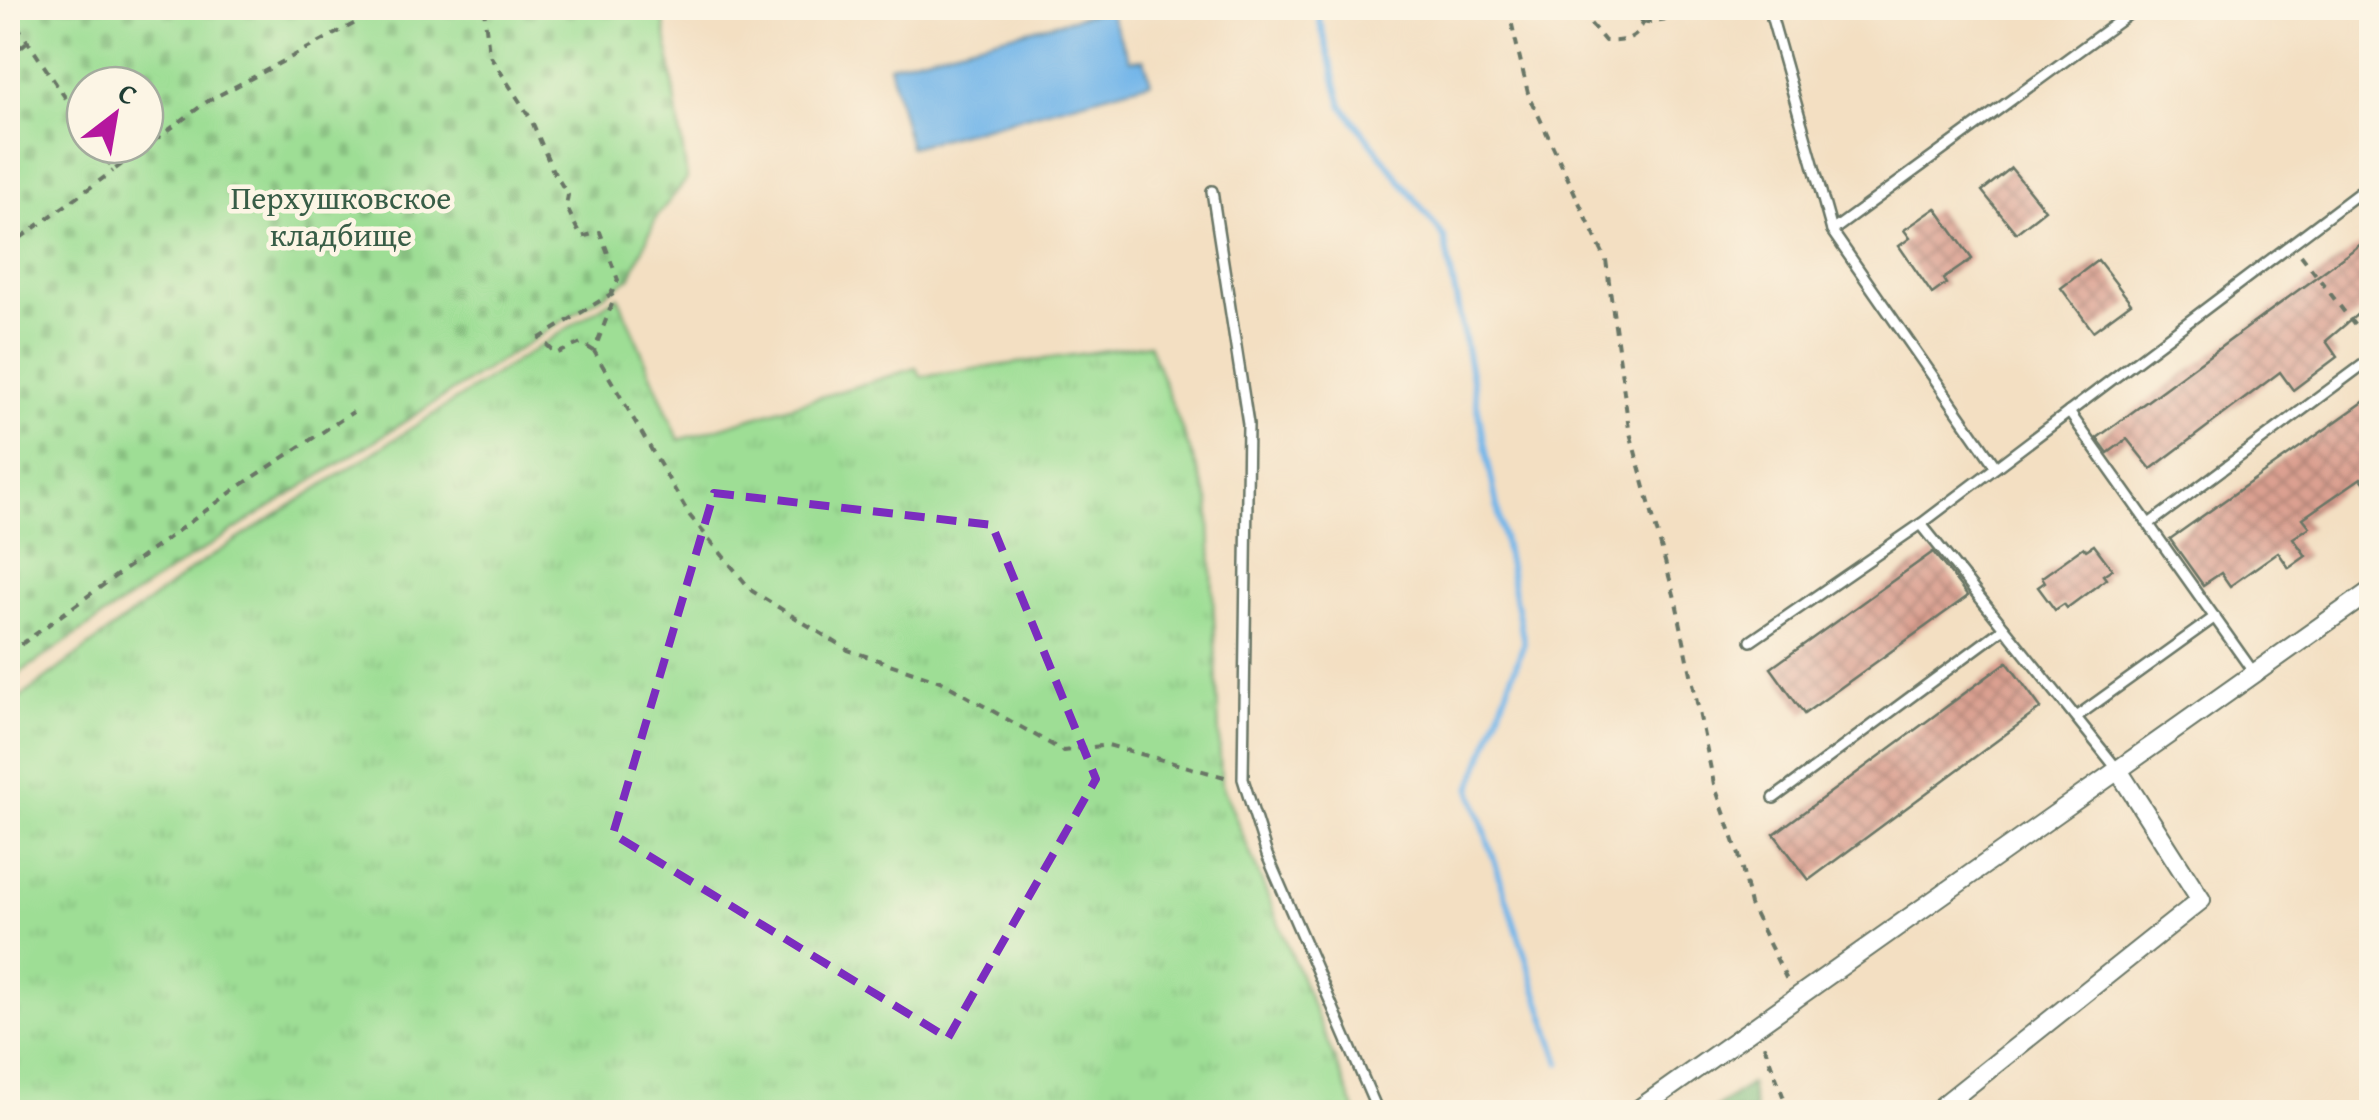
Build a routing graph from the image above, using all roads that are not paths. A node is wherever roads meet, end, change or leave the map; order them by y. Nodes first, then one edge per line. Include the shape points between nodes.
1 (1768, 8) edge
2 (2137, 8) edge
3 (2372, 183) edge
4 (1212, 192) dead end
5 (1832, 231) junction
6 (2372, 358) edge
7 (2070, 412) junction
8 (1996, 467) junction
9 (1921, 524) junction
10 (2149, 524) junction
11 (2372, 590) edge
12 (2215, 617) junction
13 (2004, 628) junction
14 (1751, 640) dead end
15 (2254, 673) junction
16 (2076, 717) junction
17 (2118, 770) junction
18 (1774, 798) dead end
19 (1378, 1112) edge
20 (1635, 1112) edge
21 (1935, 1112) edge

1 - 5 lane
2 - 5 lane
3 - 7 lane
4 - 19 lane via 1248,424 1243,779 1266,855
5 - 8 lane
6 - 10 lane
7 - 8 lane
7 - 10 lane
8 - 9 lane
9 - 13 lane
9 - 14 lane
10 - 12 lane
11 - 15 street
12 - 15 lane
12 - 16 lane
13 - 16 lane
13 - 18 lane
15 - 17 street
16 - 17 lane
17 - 20 street
17 - 21 street via 2201,900

